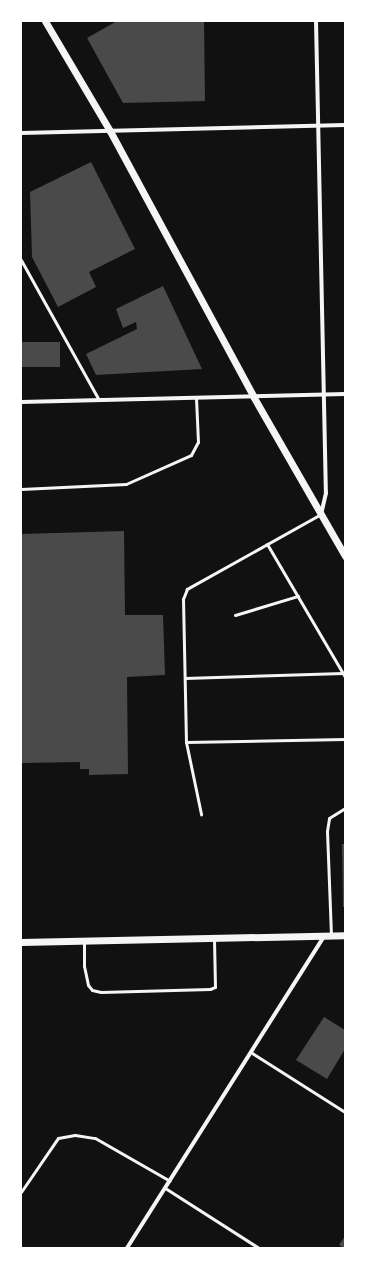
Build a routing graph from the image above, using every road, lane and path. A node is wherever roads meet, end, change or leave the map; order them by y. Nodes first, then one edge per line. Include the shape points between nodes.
1 (45, 21) edge
2 (316, 21) edge
3 (318, 125) junction
4 (345, 125) edge
5 (110, 131) junction
6 (21, 133) edge
7 (21, 260) edge
8 (345, 394) edge
9 (323, 395) junction
10 (253, 396) junction
11 (196, 398) junction
12 (99, 400) junction
13 (21, 402) edge
14 (21, 489) edge
15 (321, 514) junction
16 (268, 544) junction
17 (345, 556) edge
18 (298, 596) junction
19 (235, 615) dead end
20 (343, 673) junction
21 (345, 677) edge
22 (185, 678) junction
23 (345, 739) edge
24 (186, 742) junction
25 (345, 808) edge
26 (201, 814) dead end
27 (327, 935) junction
28 (345, 935) edge
29 (214, 938) junction
30 (84, 941) junction
31 (21, 942) edge
32 (252, 1053) junction
33 (345, 1112) edge
34 (170, 1181) junction
35 (165, 1188) junction
36 (21, 1192) edge
37 (126, 1248) edge
38 (259, 1248) edge

1 - 5 street
2 - 3 street
3 - 4 street
3 - 5 street
3 - 9 street
5 - 6 street
5 - 10 street
7 - 12 lane
8 - 9 street
9 - 10 street
9 - 15 street via 326,493
10 - 11 street
10 - 15 street
11 - 12 street
11 - 14 lane via 198,442 191,455 126,484
12 - 13 street
15 - 16 lane
15 - 17 street
16 - 18 lane
16 - 22 lane via 187,590 183,599
18 - 19 lane
18 - 20 lane
20 - 21 lane
20 - 22 lane
22 - 24 lane
23 - 24 lane
24 - 26 lane
25 - 27 lane via 329,818 327,831
27 - 28 street
27 - 29 street
27 - 32 street
29 - 30 street
29 - 30 lane via 214,987 210,989 101,992 92,990 88,985 84,966
30 - 31 street
32 - 33 lane
32 - 34 street
34 - 35 street
34 - 36 lane via 95,1138 75,1135 58,1138
35 - 37 street
35 - 38 lane

